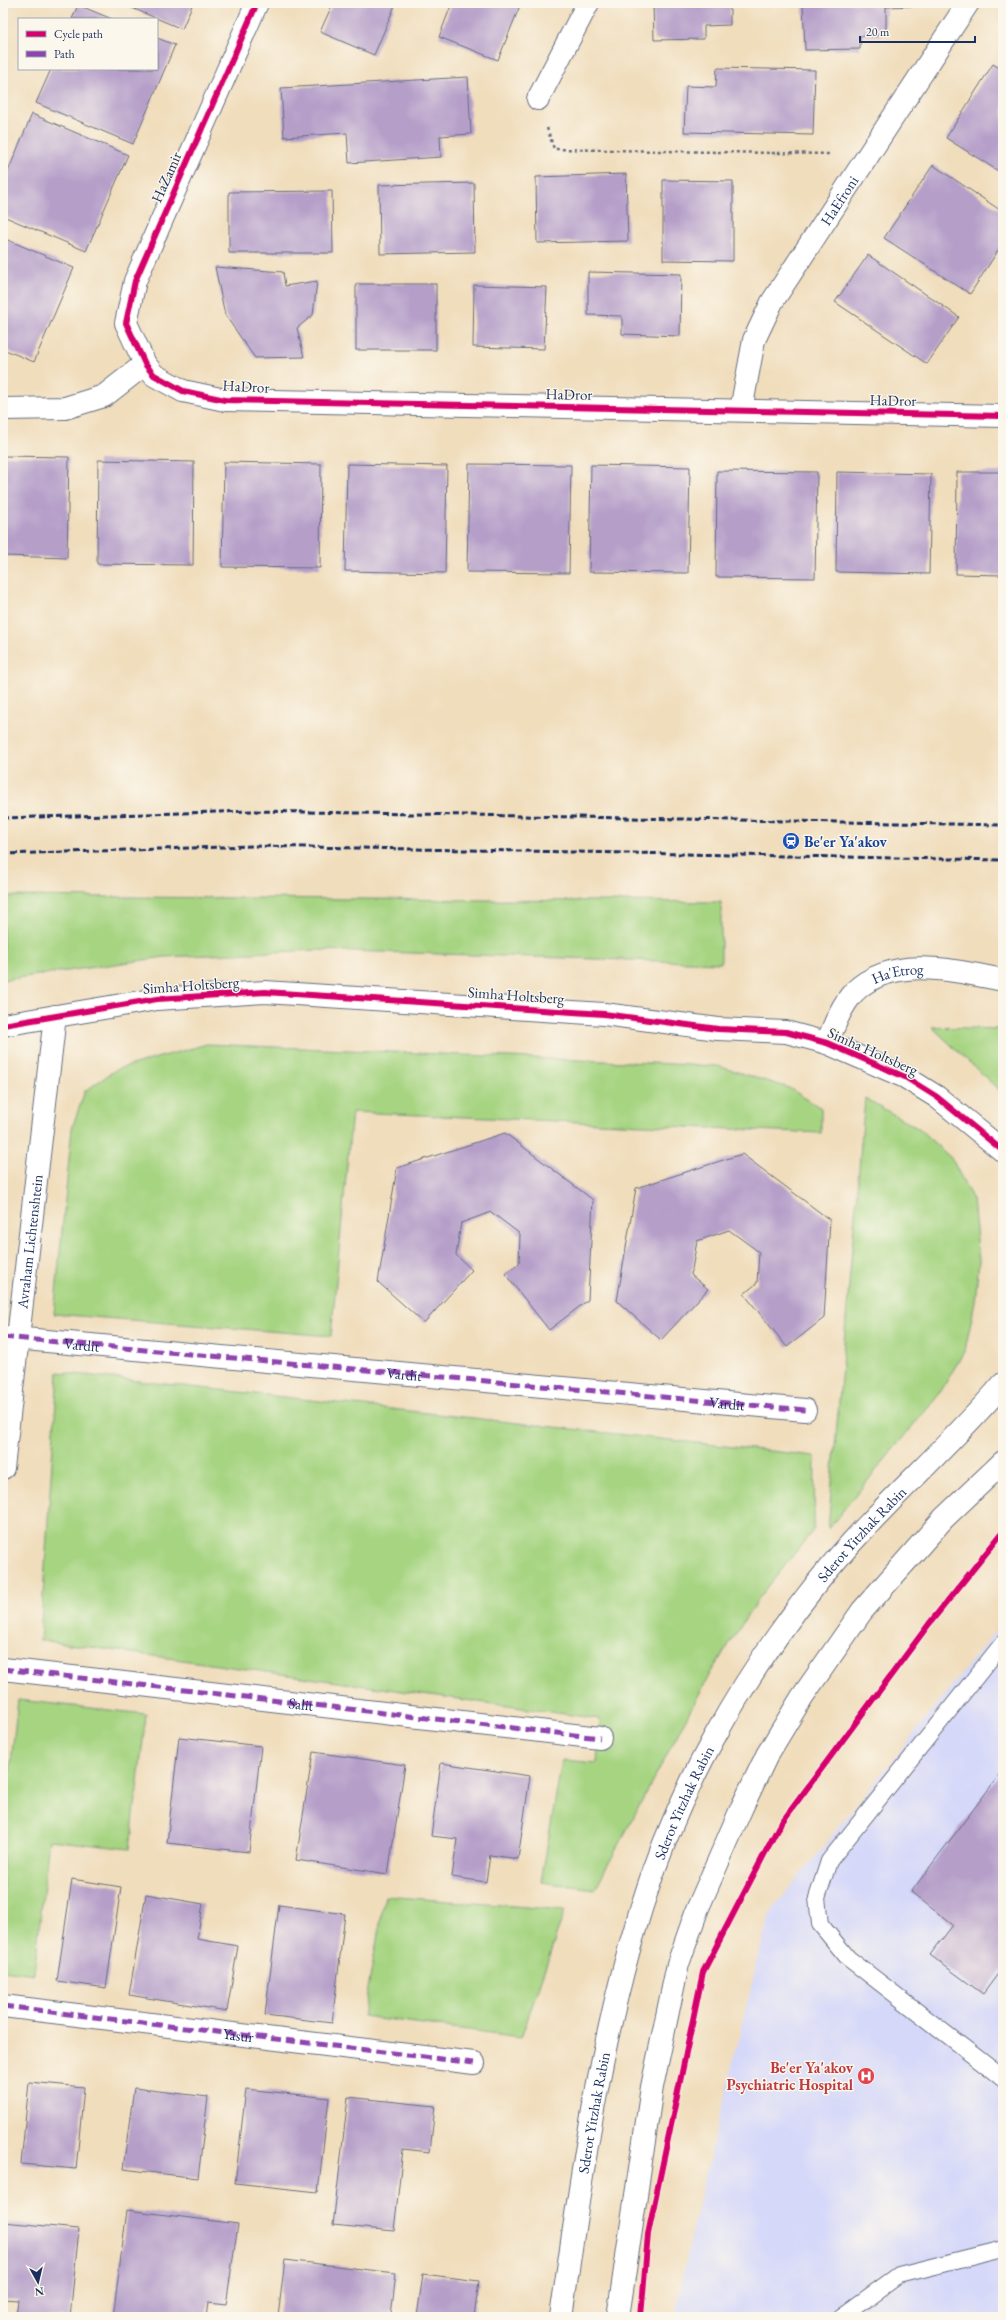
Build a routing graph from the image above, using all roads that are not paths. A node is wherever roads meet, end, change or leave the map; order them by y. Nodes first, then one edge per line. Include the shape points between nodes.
1 (257, 3) edge
2 (588, 3) edge
3 (968, 3) edge
4 (538, 99) road end
5 (144, 364) junction
6 (3, 409) edge
7 (741, 410) junction
8 (1003, 416) edge
9 (1003, 980) edge
10 (55, 1016) junction
11 (3, 1025) edge
12 (827, 1043) junction
13 (1001, 1152) edge
14 (10, 1337) edge
15 (1003, 1384) edge
16 (805, 1410) dead end
17 (1003, 1462) edge
18 (3, 1468) edge
19 (1003, 1643) edge
20 (3, 1669) edge
21 (600, 1738) dead end
22 (3, 2006) edge
23 (474, 2063) dead end
24 (1003, 2078) edge
25 (1003, 2249) edge
26 (562, 2317) edge
27 (618, 2317) edge
28 (841, 2317) edge

1 - 5 street, HaZamir via 135,281 126,323
2 - 4 street
3 - 7 street, HaEfroni via 772,302 754,340
5 - 6 street via 104,396 65,408
5 - 7 street, HaDror via 154,375 183,391 225,400
7 - 8 street, HaDror
9 - 12 street, Ha'Etrog via 936,969 910,968 885,973 865,983 854,993 838,1016
10 - 11 street, Simha Holtsberg
10 - 12 street, Simha Holtsberg via 157,998 264,992 604,1014 718,1029 786,1032
10 - 14 street, Avraham Lichtenshtein
12 - 13 street, Simha Holtsberg via 905,1077 937,1097
14 - 16 street, Vardit
14 - 18 street, Avraham Lichtenshtein
15 - 26 street, Sderot Yitzhak Rabin via 984,1407 888,1502 818,1582 766,1654 731,1709 677,1813 641,1906 614,2006 583,2165
17 - 27 street via 944,1518 862,1611 802,1697 767,1755 738,1814 697,1910 678,1964 652,2087
19 - 24 lane via 829,1862 817,1898 820,1924 848,1958
20 - 21 street, Salit
22 - 23 street, Yasur
25 - 28 lane via 899,2275

